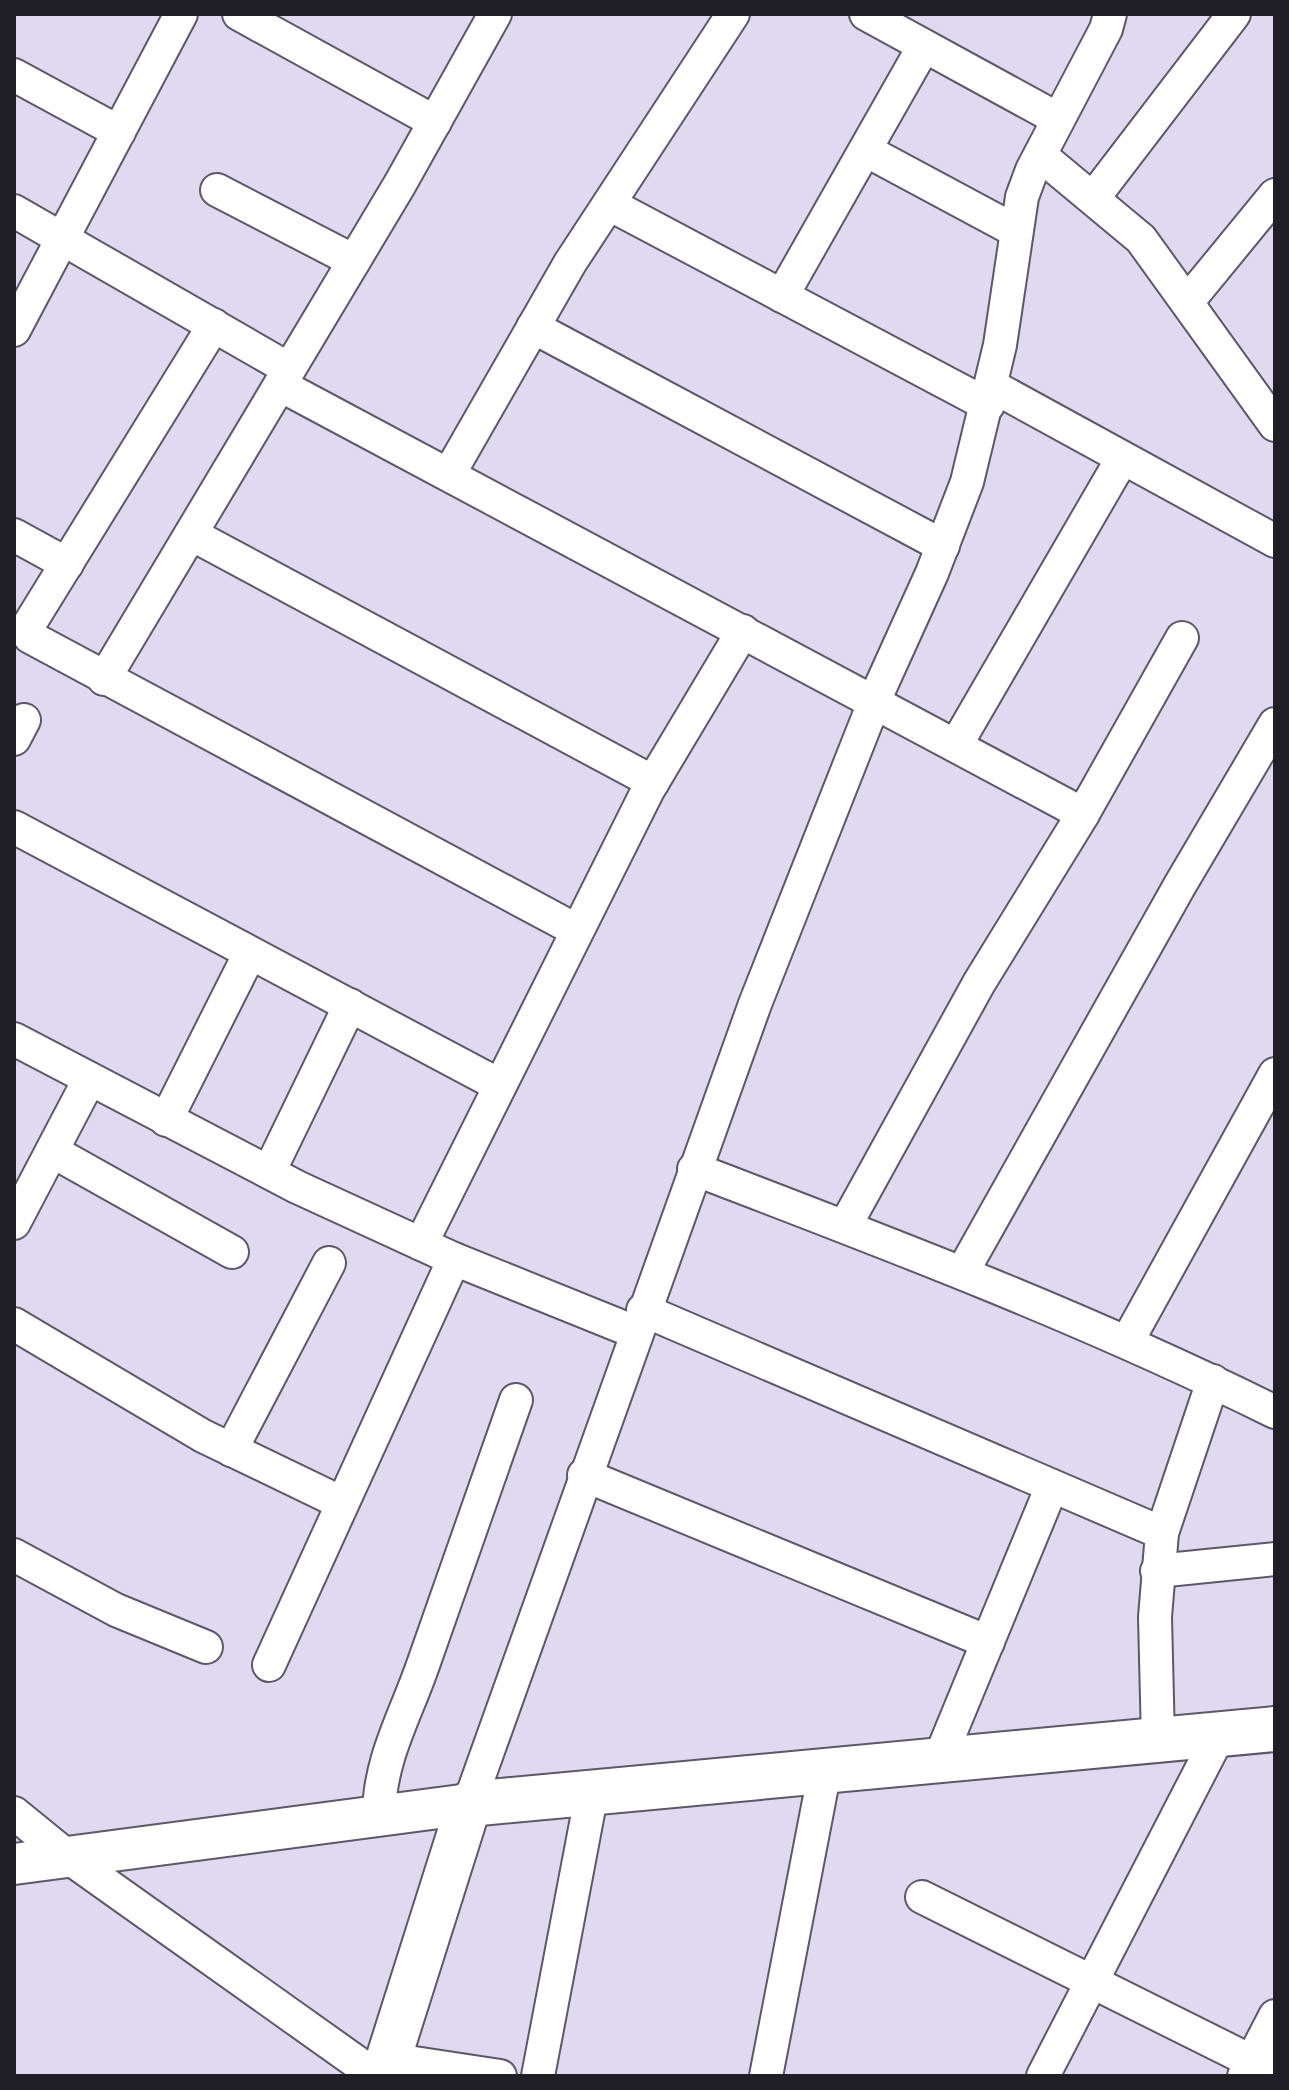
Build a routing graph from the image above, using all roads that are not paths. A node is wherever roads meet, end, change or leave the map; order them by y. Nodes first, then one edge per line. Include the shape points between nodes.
1 (181, 14) edge
2 (239, 14) edge
3 (495, 14) edge
4 (733, 14) edge
5 (866, 14) edge
6 (1110, 14) edge
7 (1234, 14) edge
8 (924, 46) junction
9 (14, 75) edge
10 (1058, 119) junction
11 (435, 122) junction
12 (119, 132) junction
13 (867, 151) junction
14 (1040, 155) junction
15 (217, 190) dead end
16 (1275, 195) edge
17 (1094, 197) junction
18 (609, 204) junction
19 (14, 211) edge
20 (1016, 231) junction
21 (62, 237) junction
22 (354, 261) junction
23 (782, 296) junction
24 (1188, 301) junction
25 (214, 325) junction
26 (533, 327) junction
27 (14, 330) edge
28 (284, 377) junction
29 (990, 396) junction
30 (1275, 425) edge
31 (1122, 459) junction
32 (449, 474) junction
33 (191, 534) junction
34 (14, 535) edge
35 (1275, 541) edge
36 (943, 546) junction
37 (67, 564) junction
38 (743, 631) junction
39 (1182, 638) dead end
40 (104, 679) junction
41 (875, 701) junction
42 (1275, 724) edge
43 (956, 745) junction
44 (653, 782) junction
45 (1083, 814) junction
46 (14, 827) edge
47 (576, 930) junction
48 (250, 953) junction
49 (350, 1005) junction
50 (14, 1039) edge
51 (1275, 1074) edge
52 (89, 1080) junction
53 (499, 1085) junction
54 (166, 1120) junction
55 (52, 1151) junction
56 (694, 1169) junction
57 (269, 1172) junction
58 (14, 1223) edge
59 (845, 1226) junction
60 (421, 1244) junction
61 (232, 1252) dead end
62 (454, 1259) junction
63 (329, 1263) dead end
64 (963, 1271) junction
65 (639, 1321) junction
66 (14, 1324) edge
67 (1127, 1342) junction
68 (1213, 1381) junction
69 (516, 1400) dead end
70 (1275, 1412) edge
71 (231, 1450) junction
72 (584, 1475) junction
73 (1052, 1486) junction
74 (342, 1503) junction
75 (1162, 1533) junction
76 (14, 1555) edge
77 (1275, 1559) edge
78 (1157, 1571) junction
79 (988, 1642) junction
80 (206, 1647) dead end
81 (269, 1665) dead end
82 (1275, 1729) edge
83 (1219, 1735) junction
84 (1158, 1740) junction
85 (939, 1760) junction
86 (825, 1770) junction
87 (592, 1792) junction
88 (469, 1804) junction
89 (14, 1813) edge
90 (379, 1816) junction
91 (68, 1857) junction
92 (14, 1864) edge
93 (922, 1897) dead end
94 (1090, 1980) junction
95 (1275, 2016) edge
96 (382, 2070) edge
97 (1257, 2070) edge
98 (500, 2076) edge
99 (538, 2076) edge
100 (766, 2076) edge
101 (1043, 2076) edge

1 - 12 street
2 - 11 street
3 - 11 street
4 - 18 street
5 - 8 street
6 - 10 street
7 - 17 street
8 - 10 street
8 - 13 street
9 - 12 street
10 - 14 street
11 - 22 street
12 - 21 street
13 - 20 street
13 - 23 street
14 - 17 street
14 - 20 street via 1022,197
15 - 22 street
16 - 24 street
17 - 24 street via 1141,239
18 - 23 street
18 - 26 street
19 - 21 street
20 - 29 street
21 - 25 street
21 - 27 street
22 - 28 street
23 - 29 street
24 - 30 street
25 - 28 street
25 - 37 street
26 - 32 street
26 - 36 street
28 - 32 street
28 - 33 street
29 - 31 street
29 - 36 street
31 - 35 street
31 - 43 street
32 - 38 street
33 - 40 street
33 - 44 street
34 - 37 street
36 - 41 street
37 - 40 street via 30,623 30,637
38 - 41 street
38 - 44 street
39 - 45 street
40 - 47 street
41 - 43 street
41 - 56 street
42 - 64 street
43 - 45 street
44 - 47 street
45 - 59 street via 979,983
46 - 48 street
47 - 53 street
48 - 49 street
48 - 54 street
49 - 53 street
49 - 57 street
50 - 52 street
51 - 67 street
52 - 54 street
52 - 55 street
53 - 60 street
54 - 57 street
55 - 58 street
55 - 61 street
56 - 59 street
56 - 65 street
57 - 60 street
59 - 64 street
60 - 62 street
62 - 65 street
62 - 74 street
63 - 71 street
64 - 67 street
65 - 72 street
65 - 73 street
66 - 71 street
67 - 68 street
68 - 70 street
68 - 75 street
69 - 90 street via 389,1749
71 - 74 street
72 - 79 street
72 - 88 street
73 - 75 street
73 - 79 street
74 - 81 street
75 - 78 street
76 - 80 street via 116,1610
77 - 78 street
78 - 84 street
79 - 85 street
82 - 83 main road
83 - 84 main road
83 - 94 street
84 - 85 main road
85 - 86 main road
86 - 87 main road
86 - 100 street
87 - 88 main road
87 - 99 street
88 - 90 street
88 - 96 main road
89 - 91 street
90 - 91 street
91 - 92 street
91 - 96 street
93 - 94 street
94 - 97 street
94 - 101 street
95 - 97 street
96 - 98 street

